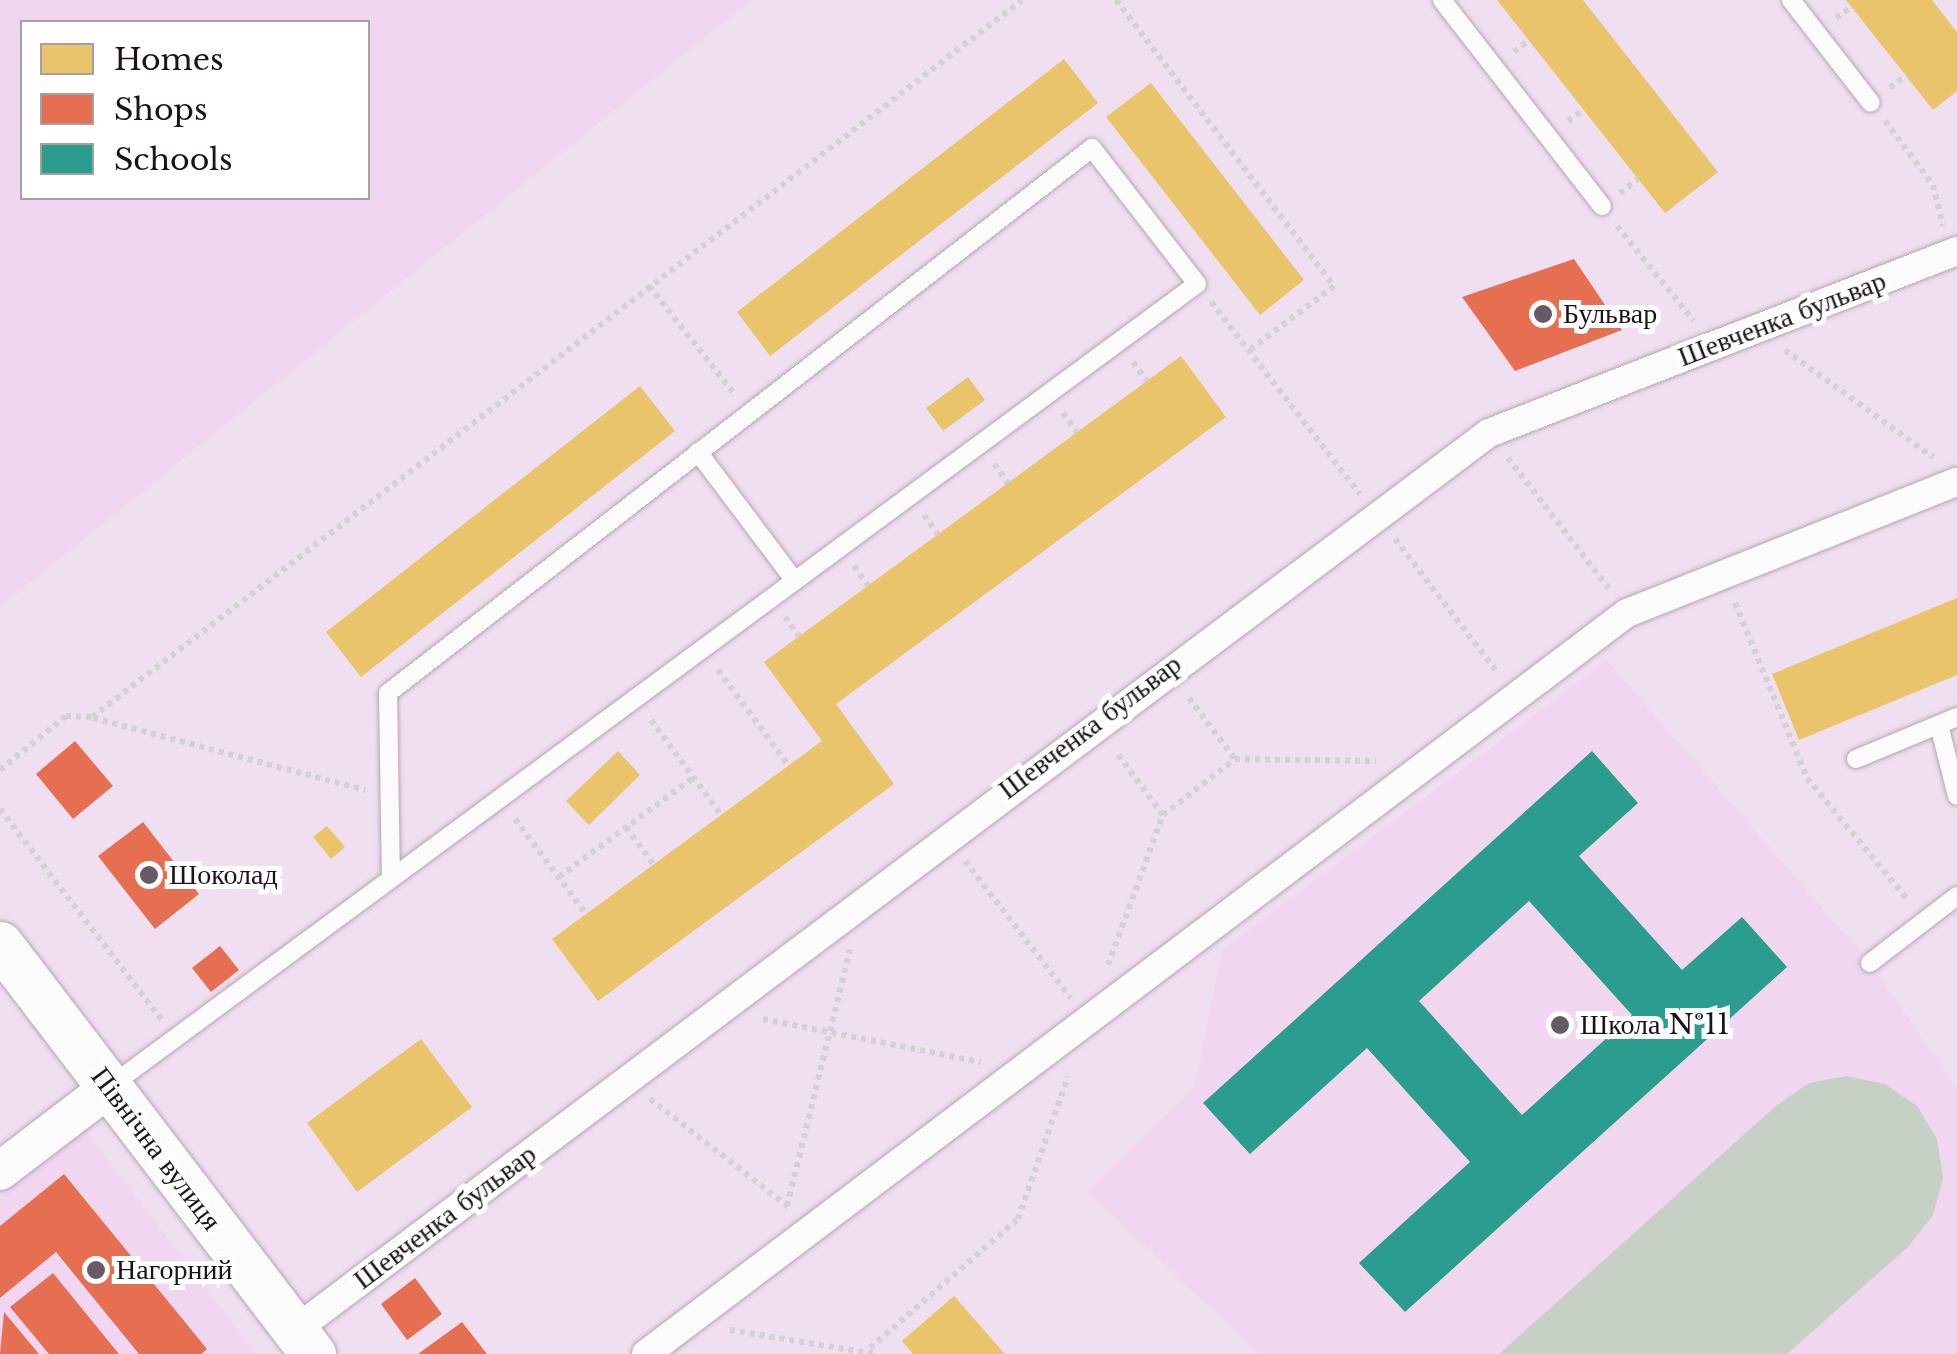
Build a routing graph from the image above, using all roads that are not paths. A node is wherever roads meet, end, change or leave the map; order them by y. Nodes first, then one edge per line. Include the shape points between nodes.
1 (1442, 0) edge
2 (1790, 0) edge
3 (1871, 102) road end
4 (1602, 206) road end
5 (1953, 252) edge
6 (698, 452) junction
7 (1949, 473) edge
8 (794, 580) junction
9 (1948, 721) edge
10 (1856, 758) dead end
11 (1957, 796) edge
12 (391, 874) junction
13 (1957, 896) edge
14 (0, 944) edge
15 (1870, 963) dead end
16 (109, 1088) junction
17 (0, 1171) edge
18 (304, 1342) edge
19 (646, 1354) edge

1 - 4 lane
2 - 3 lane
5 - 18 street, Шевченка бульвар via 1489,433 717,1010
6 - 8 lane
6 - 8 lane via 1092,148 1197,284
6 - 12 lane via 388,693
7 - 19 street via 1627,613
8 - 12 lane
9 - 10 lane
9 - 11 lane
12 - 16 lane
13 - 15 lane
14 - 16 street, Північна вулиця
16 - 17 street
16 - 18 street, Північна вулиця

